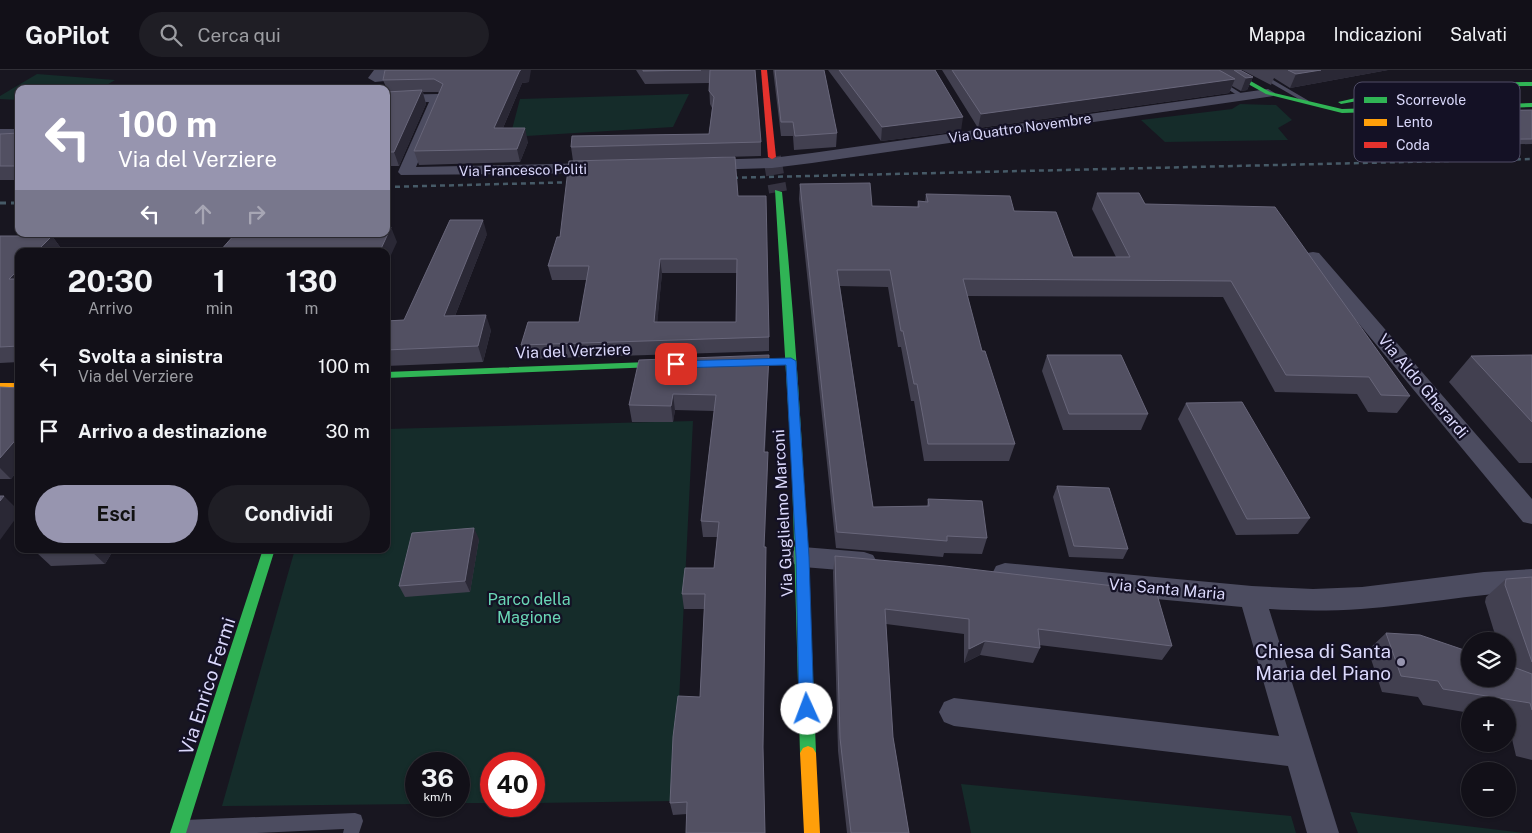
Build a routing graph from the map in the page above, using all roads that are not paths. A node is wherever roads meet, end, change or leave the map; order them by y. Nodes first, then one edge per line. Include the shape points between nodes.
1 (380, 70) edge
2 (452, 70) edge
3 (1199, 70) edge
4 (1226, 70) edge
5 (1251, 70) edge
6 (765, 72) edge
7 (779, 72) edge
8 (1268, 94) junction
9 (1244, 97) junction
10 (390, 100) edge
11 (1354, 102) edge
12 (1310, 103) junction
13 (1354, 112) edge
14 (963, 119) edge
15 (0, 133) edge
16 (15, 133) edge
17 (973, 135) junction
18 (772, 160) junction
19 (693, 165) edge
20 (614, 167) edge
21 (778, 192) tunnel mouth
22 (1313, 257) edge
23 (685, 364) edge
24 (390, 376) edge
25 (0, 387) edge
26 (15, 387) edge
27 (1532, 515) edge
28 (268, 553) edge
29 (803, 557) junction
30 (892, 564) edge
31 (980, 572) edge
32 (1532, 580) edge
33 (1504, 582) junction
34 (1532, 587) edge
35 (1252, 597) junction
36 (954, 712) dead end
37 (1299, 753) junction
38 (179, 830) edge
39 (351, 833) edge
40 (812, 833) edge
41 (1323, 833) edge

1 - 2 street via 375,78
3 - 9 lane
4 - 8 street
5 - 12 lane
6 - 7 street
6 - 18 street
8 - 9 street, Via Quattro Novembre
8 - 12 street
9 - 17 street, Via Quattro Novembre
10 - 20 street, Via Francesco Politi via 438,98 406,172
11 - 12 street
12 - 13 street via 1342,112
14 - 17 street
15 - 16 street
17 - 18 street, Via Quattro Novembre
18 - 19 street
21 - 29 street, Via Guglielmo Marconi via 788,290 786,361
22 - 27 street, Via Aldo Gherardi
23 - 24 street, Via del Verziere
25 - 26 street
28 - 38 street, Via Enrico Fermi
29 - 30 street
29 - 40 street, Via Guglielmo Marconi
31 - 35 street, Via Santa Maria
32 - 33 street, Via Santa Maria
33 - 34 street
33 - 35 street, Via Santa Maria via 1362,598
35 - 37 street
36 - 37 street
37 - 41 street
38 - 39 lane via 356,822

